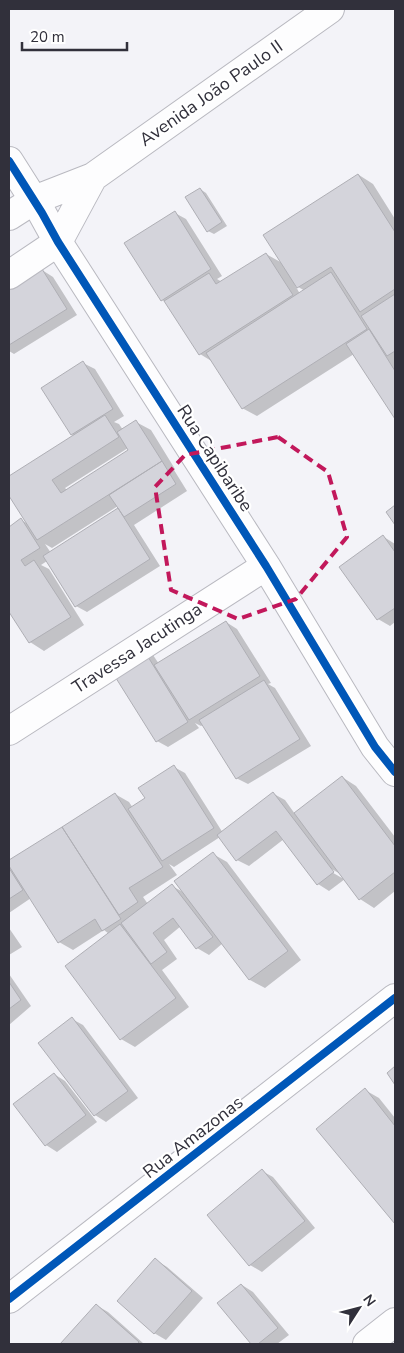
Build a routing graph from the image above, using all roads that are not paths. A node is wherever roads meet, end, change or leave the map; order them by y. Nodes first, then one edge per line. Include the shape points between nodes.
1 (330, 9) edge
2 (9, 161) edge
3 (93, 177) junction
4 (34, 200) junction
5 (9, 216) edge
6 (58, 242) junction
7 (9, 275) edge
8 (266, 566) junction
9 (9, 731) edge
10 (395, 772) edge
11 (395, 998) edge
12 (9, 1299) edge
13 (395, 1322) edge
14 (367, 1344) edge

1 - 3 street, Avenida João Paulo II
2 - 4 street, Rua Capibaribe
3 - 4 street, Avenida João Paulo II
3 - 6 street, Avenida João Paulo II
4 - 5 street, Avenida João Paulo II
4 - 6 street, Rua Capibaribe
6 - 7 street, Avenida João Paulo II
6 - 8 street, Rua Capibaribe
8 - 9 street, Travessa Jacutinga
8 - 10 street, Rua Capibaribe via 374,747
11 - 12 street, Rua Amazonas
13 - 14 street

